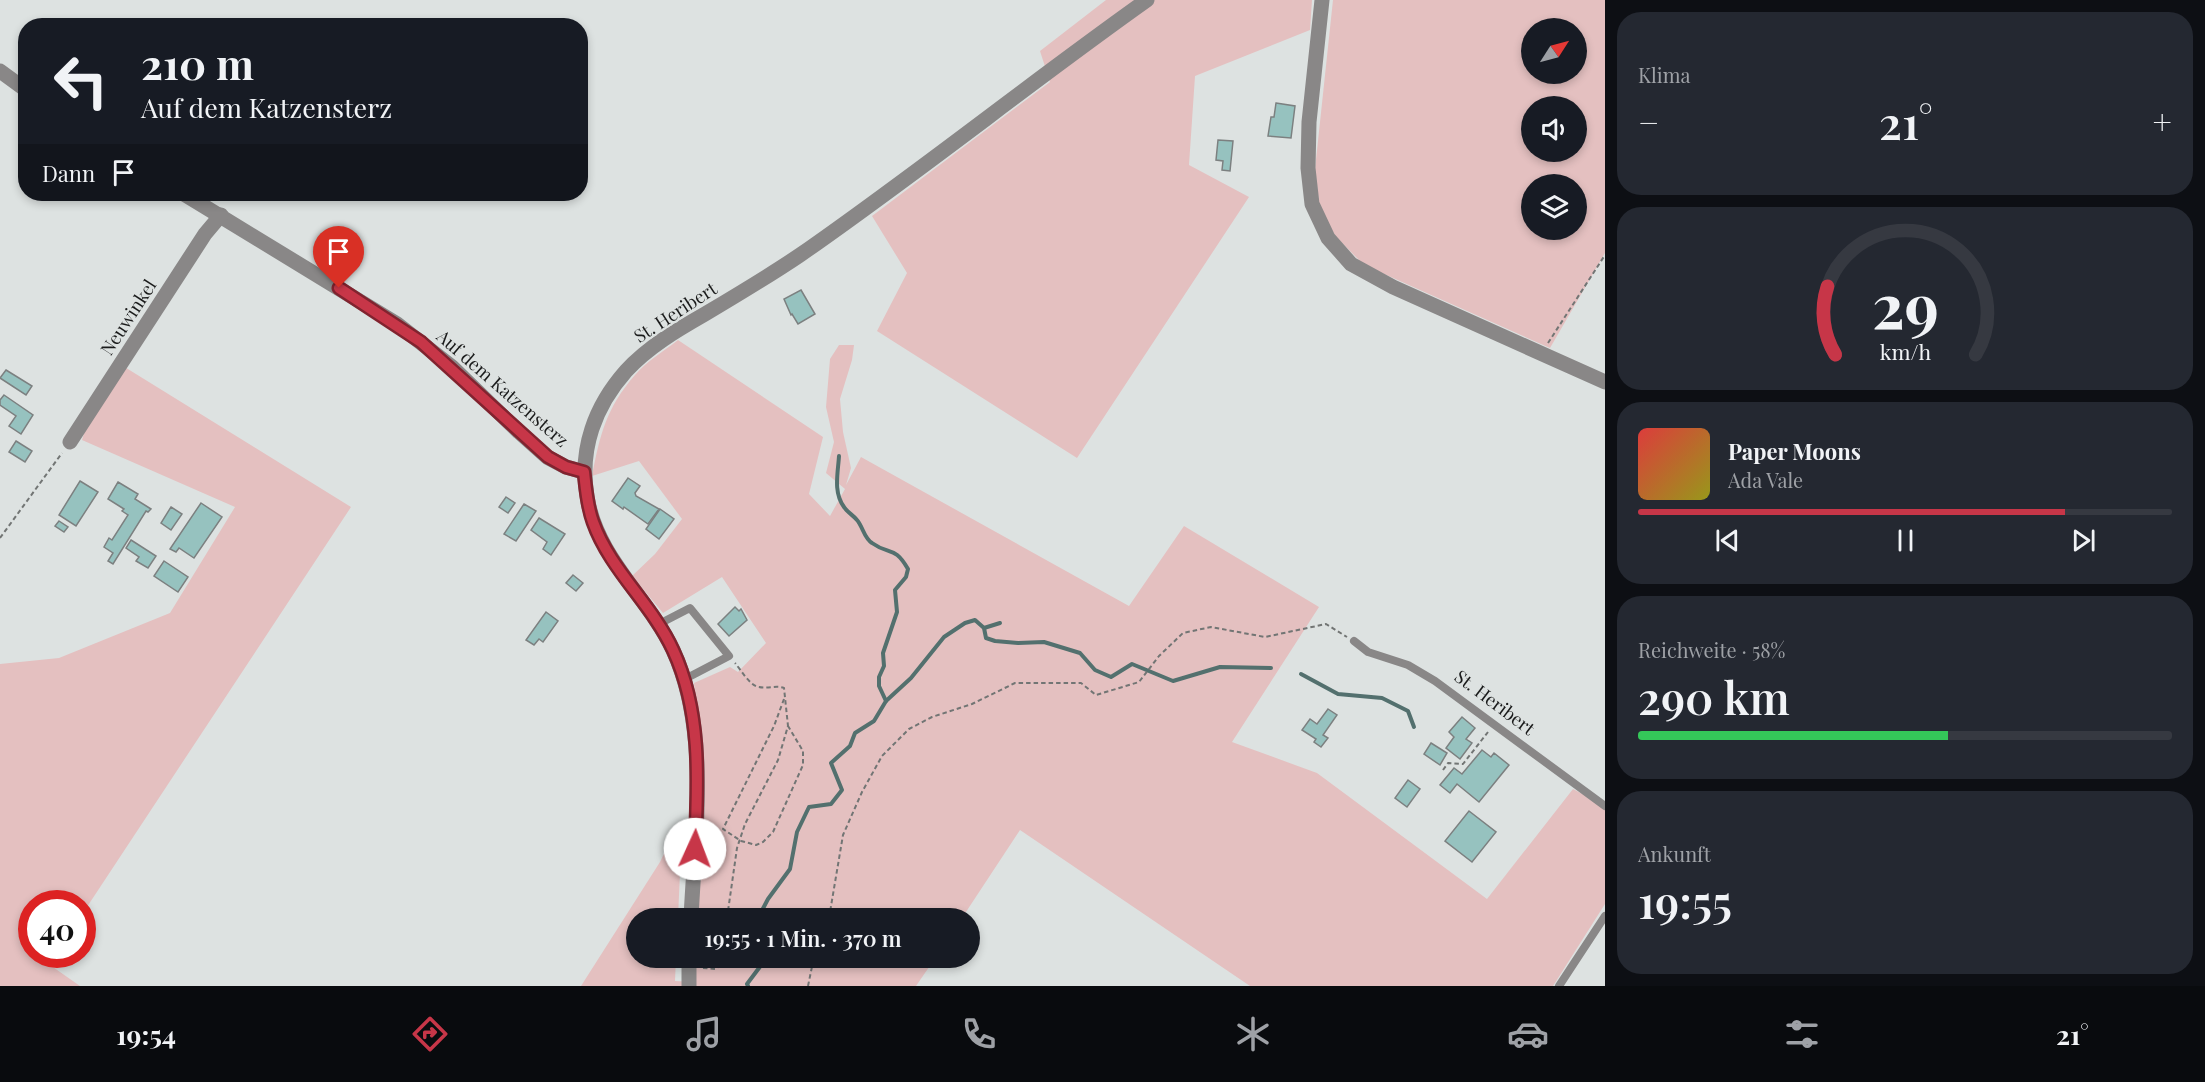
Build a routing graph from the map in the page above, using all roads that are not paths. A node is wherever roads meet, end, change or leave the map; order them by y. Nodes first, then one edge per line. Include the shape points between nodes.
1 (1147, 0) edge
2 (1322, 0) edge
3 (0, 71) edge
4 (18, 84) edge
5 (196, 201) edge
6 (221, 215) junction
7 (1605, 382) edge
8 (70, 442) road end
9 (584, 472) junction
10 (660, 624) junction
11 (1354, 641) road end
12 (685, 680) junction
13 (1605, 806) edge
14 (692, 908) edge
15 (1605, 916) edge
16 (689, 968) edge
17 (688, 986) edge
18 (1559, 986) edge

1 - 9 street, St. Heribert via 848,222 648,350 621,378 596,414
2 - 7 street via 1308,168 1312,204 1328,238 1351,264 1393,286
3 - 4 street
5 - 6 street, Auf dem Katzensterz
6 - 8 street, Neuwinkel
6 - 9 street, Auf dem Katzensterz via 413,336 548,457
9 - 10 street, St. Heribert via 593,522 604,546
10 - 12 street, St. Heribert
10 - 12 lane via 690,608 729,656
11 - 13 lane, St. Heribert via 1368,652 1408,665 1435,681
12 - 14 street, St. Heribert via 697,766
15 - 18 lane
16 - 17 street

